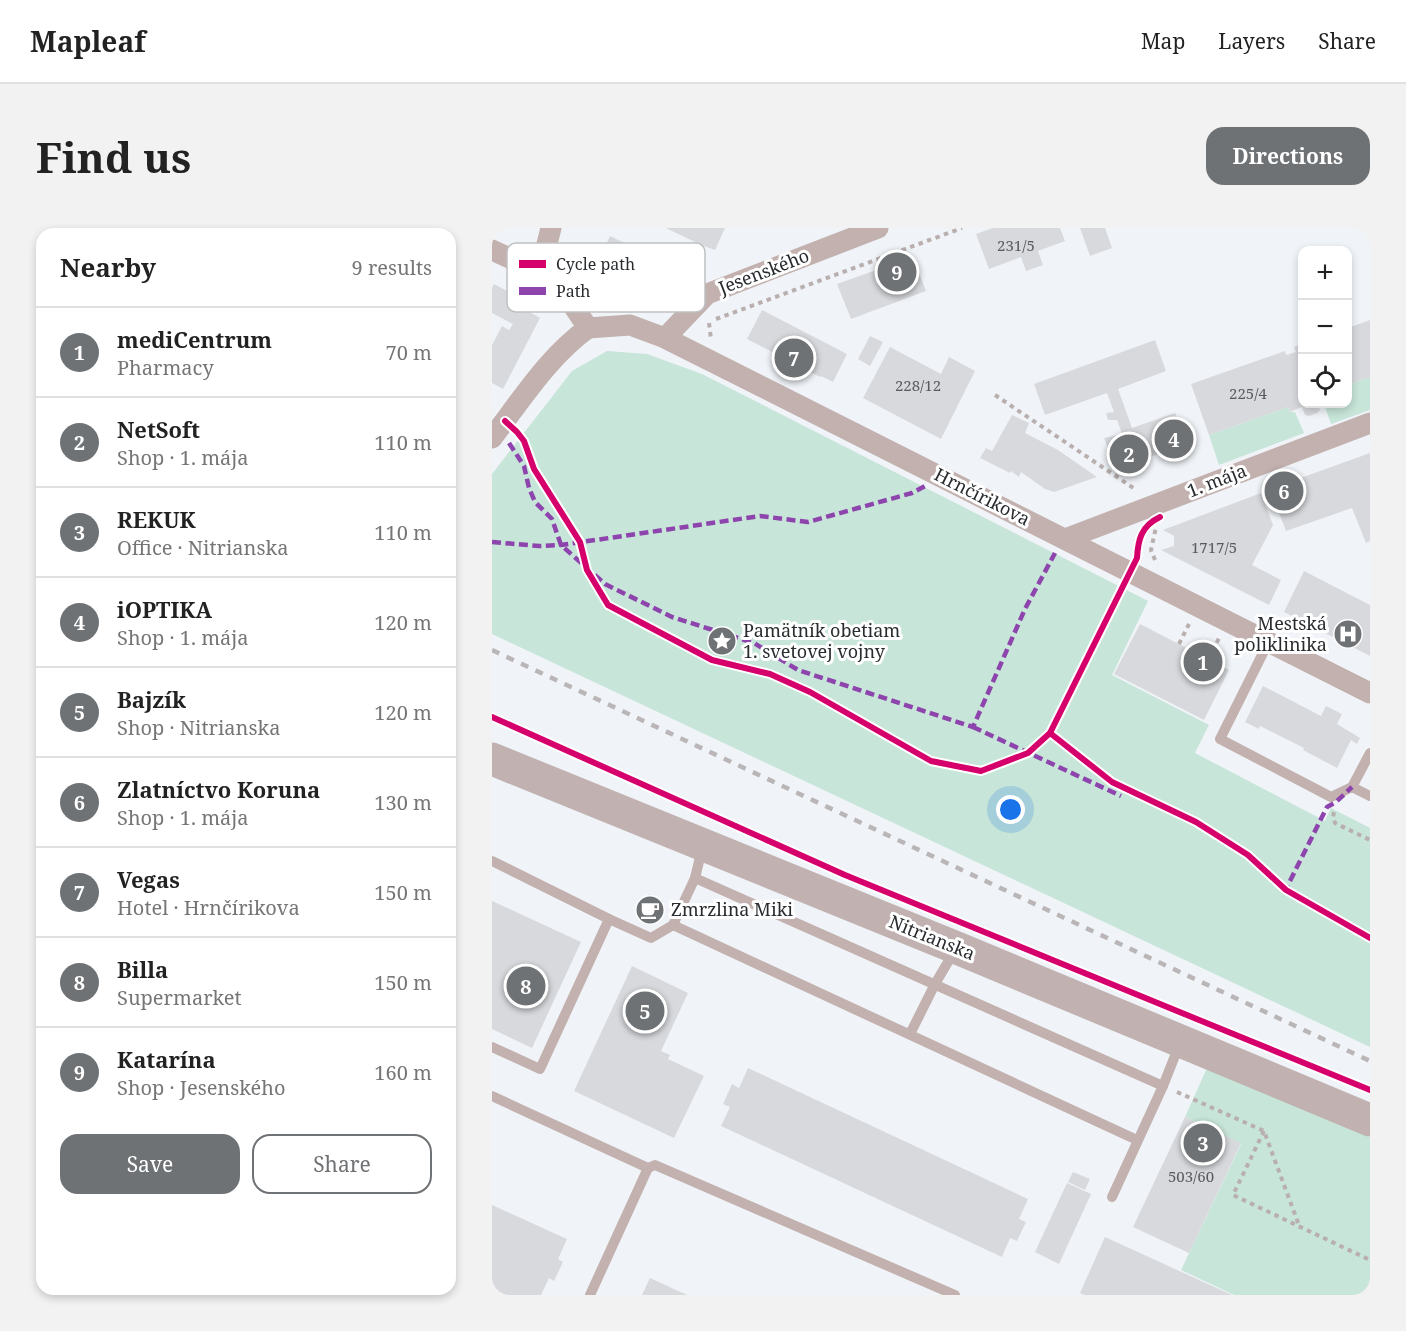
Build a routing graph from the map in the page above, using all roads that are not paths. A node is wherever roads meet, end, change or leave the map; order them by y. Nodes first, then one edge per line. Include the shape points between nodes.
1 (551, 228) edge
2 (878, 228) edge
3 (547, 243) edge
4 (492, 249) edge
5 (507, 256) edge
6 (705, 296) edge
7 (577, 312) edge
8 (690, 312) edge
9 (588, 328) junction
10 (665, 338) junction
11 (499, 418) edge
12 (1370, 423) edge
13 (492, 438) edge
14 (1065, 539) junction
15 (1269, 641) junction
16 (1370, 693) edge
17 (1370, 753) edge
18 (492, 759) edge
19 (1352, 786) junction
20 (1370, 796) edge
21 (703, 846) junction
22 (492, 861) edge
23 (695, 878) junction
24 (609, 918) junction
25 (672, 925) junction
26 (957, 948) junction
27 (935, 984) junction
28 (910, 1034) junction
29 (1181, 1041) junction
30 (492, 1047) edge
31 (1163, 1086) junction
32 (492, 1096) edge
33 (1370, 1120) edge
34 (1137, 1140) junction
35 (648, 1168) junction
36 (1112, 1197) dead end
37 (590, 1295) edge
38 (955, 1295) edge

1 - 3 street
2 - 6 street, Jesenského
4 - 5 street
7 - 9 street
8 - 10 street, Jesenského
9 - 10 street, Hrnčírikova via 630,325
9 - 11 street via 567,343
10 - 14 street, Hrnčírikova
11 - 13 street
12 - 14 street, 1. mája
14 - 15 street, Hrnčírikova
15 - 16 street, Hrnčírikova
15 - 19 lane via 1220,739 1331,797
17 - 19 lane
18 - 21 main road, Nitrianska
19 - 20 lane
21 - 23 lane
21 - 26 main road, Nitrianska
22 - 24 lane
23 - 25 lane
23 - 27 lane
24 - 25 lane via 651,938
24 - 30 lane via 540,1069
25 - 28 lane
26 - 27 lane
26 - 29 main road, Nitrianska
27 - 28 lane
27 - 31 lane
28 - 34 lane
29 - 31 lane
29 - 33 main road, Nitrianska
31 - 34 lane
32 - 35 lane
34 - 36 lane
35 - 37 lane
35 - 38 lane via 655,1165

